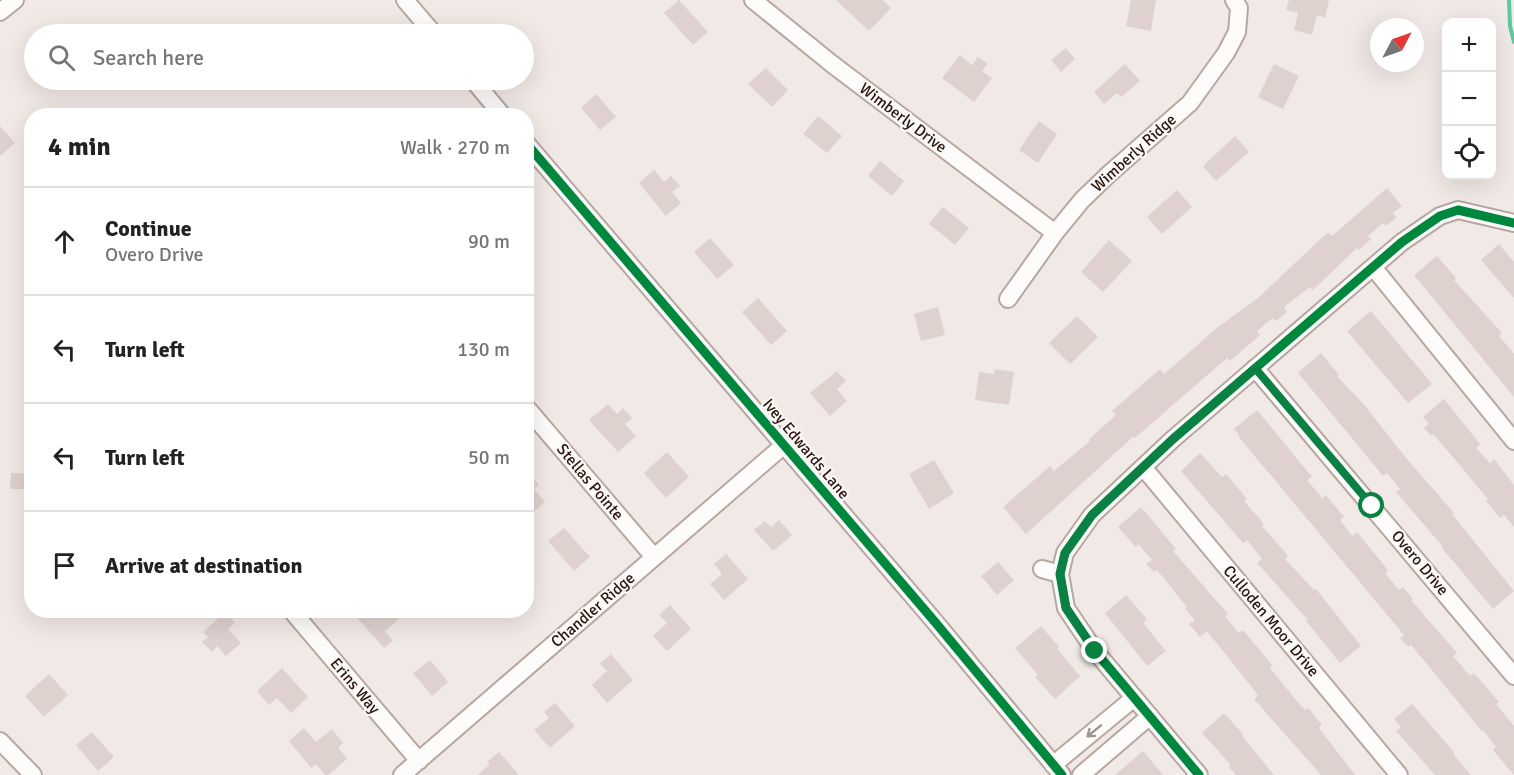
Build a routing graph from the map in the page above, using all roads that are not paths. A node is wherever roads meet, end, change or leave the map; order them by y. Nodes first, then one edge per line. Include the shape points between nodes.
1 (15, 0) edge
2 (405, 0) edge
3 (753, 0) edge
4 (1234, 0) edge
5 (0, 12) edge
6 (425, 24) edge
7 (481, 90) edge
8 (496, 108) edge
9 (534, 152) edge
10 (1514, 223) edge
11 (1055, 232) junction
12 (1373, 267) junction
13 (1008, 299) dead end
14 (1255, 368) junction
15 (534, 416) edge
16 (1514, 441) edge
17 (783, 446) junction
18 (1143, 467) junction
19 (654, 557) junction
20 (1042, 569) dead end
21 (1060, 574) junction
22 (298, 618) edge
23 (1514, 676) edge
24 (1134, 698) junction
25 (1150, 716) junction
26 (0, 741) edge
27 (419, 761) junction
28 (1058, 770) edge
29 (33, 775) edge
30 (402, 775) edge
31 (1081, 775) edge
32 (1199, 775) edge
33 (1399, 775) edge

1 - 5 street
2 - 6 street
3 - 11 street, Wimberly Drive
4 - 11 street, Wimberly Ridge via 1239,8 1237,32 1227,53 1190,104 1109,174
7 - 8 street
9 - 17 street, Ivey Edwards Lane
10 - 12 street via 1458,210 1440,216
11 - 13 street, Wimberly Ridge
12 - 14 street
12 - 16 street
14 - 18 street
14 - 23 street, Overo Drive
15 - 19 street, Stellas Pointe
17 - 19 street, Chandler Ridge
17 - 28 street, Ivey Edwards Lane
18 - 21 street via 1092,515 1065,553
18 - 33 street, Culloden Moor Drive
19 - 27 street, Chandler Ridge
20 - 21 street
21 - 24 street via 1066,608
22 - 27 street, Erins Way
24 - 25 street
24 -> 28 street
25 - 31 street
25 - 32 street
26 - 29 street
27 - 30 street, Chandler Ridge

